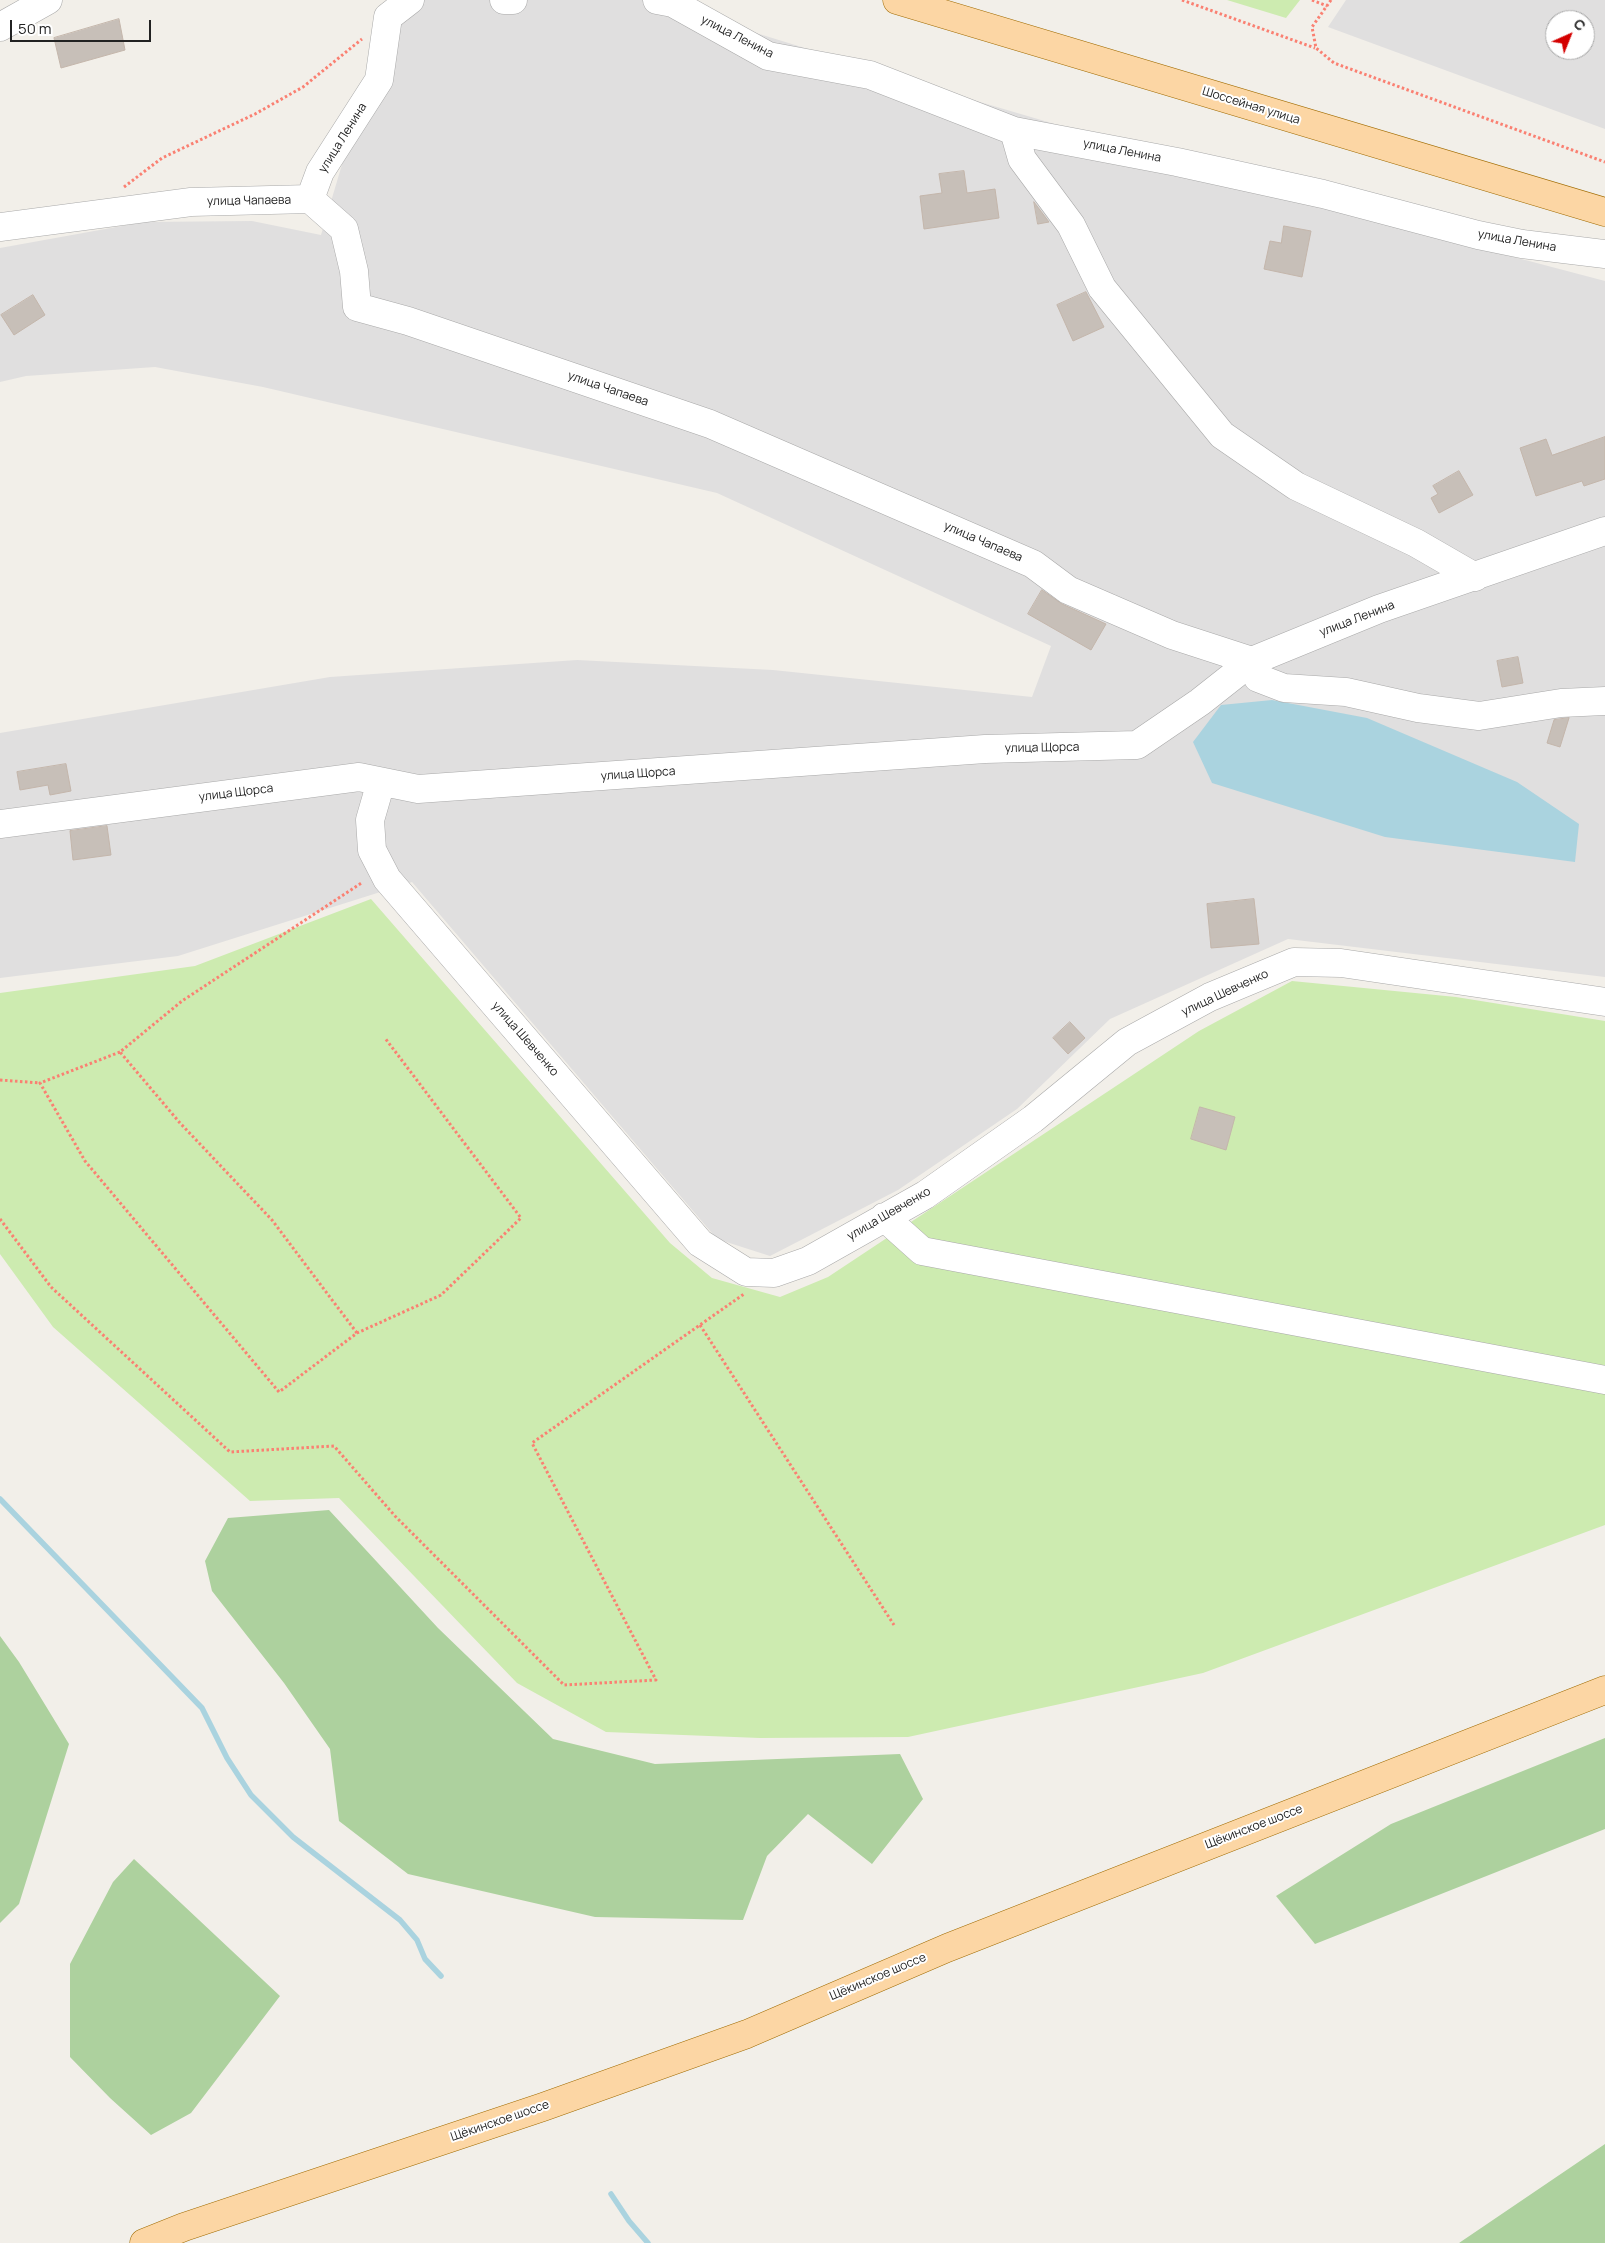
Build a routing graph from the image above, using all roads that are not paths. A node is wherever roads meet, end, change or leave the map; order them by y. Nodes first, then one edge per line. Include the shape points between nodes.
1 (48, 0) edge
2 (410, 0) edge
3 (504, 0) edge
4 (513, 0) edge
5 (657, 0) edge
6 (897, 0) edge
7 (0, 28) edge
8 (1014, 130) junction
9 (310, 199) junction
10 (1605, 212) edge
11 (0, 227) edge
12 (1605, 254) edge
13 (1605, 531) edge
14 (1475, 577) junction
15 (1252, 661) junction
16 (1605, 701) edge
17 (381, 782) junction
18 (0, 824) edge
19 (1605, 1002) edge
20 (884, 1217) junction
21 (1605, 1380) edge
22 (1605, 1690) edge
23 (144, 2243) edge

1 - 7 street
2 - 9 street, улица Ленина via 388,17 378,80 320,172
3 - 4 street
5 - 8 street, улица Ленина via 673,3 768,56 870,75
6 - 10 main road, Шоссейная улица
8 - 12 street, улица Ленина via 1323,194 1522,244
8 - 14 street via 1022,159 1071,225 1102,288 1222,435 1296,486 1416,543
9 - 11 street, улица Чапаева via 191,202
9 - 15 street, улица Чапаева via 344,229 354,271 357,307 408,321 710,424 1033,564 1068,590 1172,636
13 - 14 street, улица Ленина
14 - 15 street, улица Ленина via 1379,609
15 - 16 street via 1258,678 1284,688 1346,692 1418,708 1479,716 1562,703
15 - 17 street, улица Щорса via 1137,745 985,749 418,789
17 - 18 street, улица Щорса via 360,777
17 - 20 street, улица Шевченко via 370,820 372,850 387,879 700,1243 746,1272 774,1273 808,1260
19 - 20 street, улица Шевченко via 1341,963 1294,962 1210,997 1127,1042 1033,1119 924,1195
20 - 21 street via 922,1251
22 - 23 main road, Щёкинское шоссе via 947,1948 747,2034

